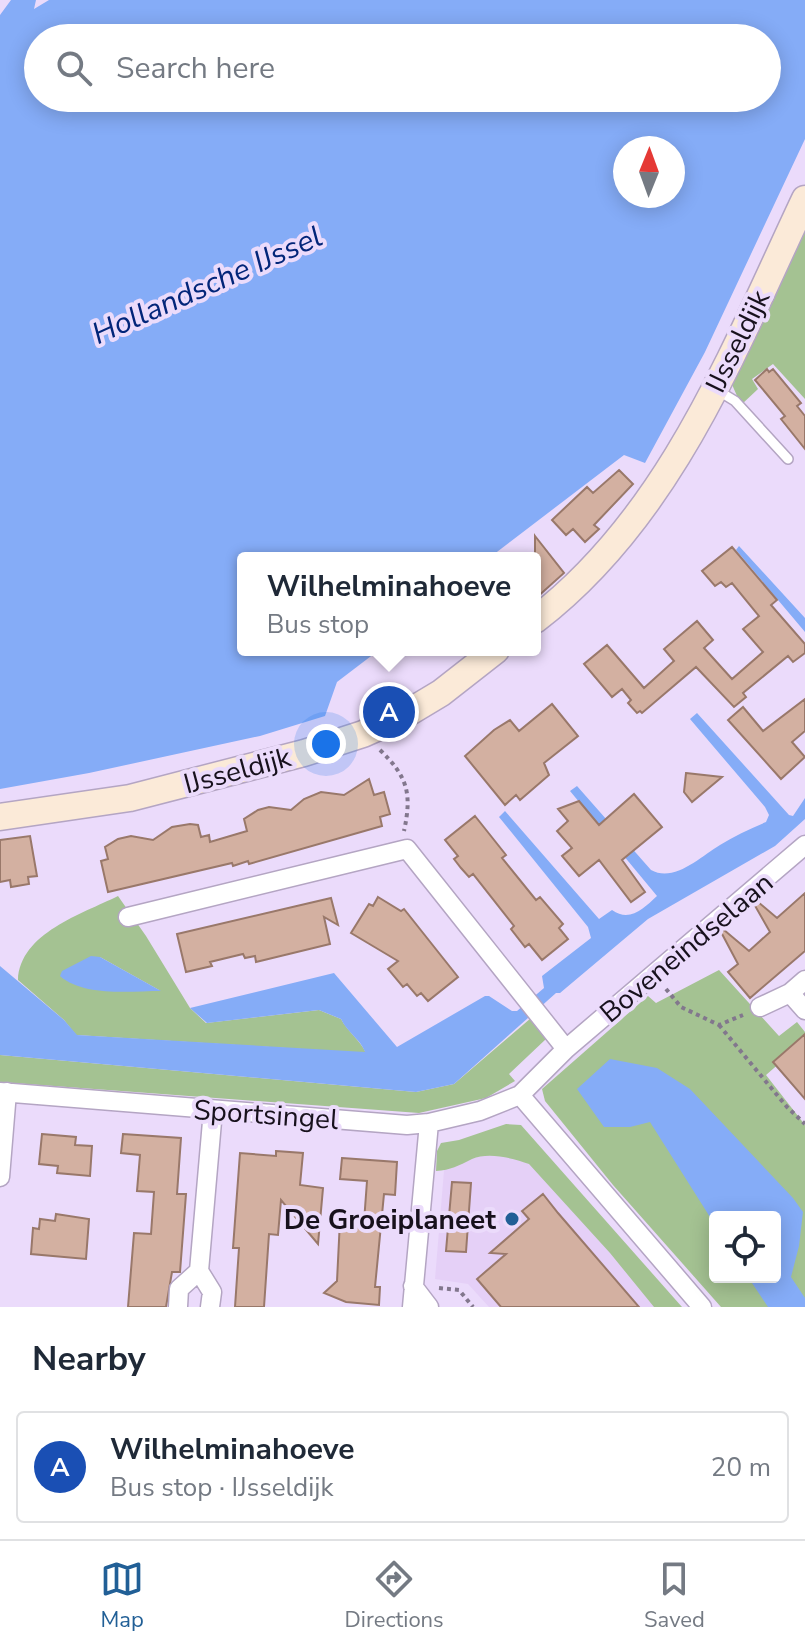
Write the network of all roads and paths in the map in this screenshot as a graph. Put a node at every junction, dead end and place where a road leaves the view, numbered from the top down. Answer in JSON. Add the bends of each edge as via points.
{"nodes":[{"id":1,"x":805,"y":199,"type":"edge"},
{"id":2,"x":715,"y":389,"type":"junction"},
{"id":3,"x":788,"y":459,"type":"dead end"},
{"id":4,"x":541,"y":616,"type":"edge"},
{"id":5,"x":488,"y":656,"type":"edge"},
{"id":6,"x":363,"y":734,"type":"junction"},
{"id":7,"x":0,"y":817,"type":"edge"},
{"id":8,"x":805,"y":845,"type":"edge"},
{"id":9,"x":407,"y":849,"type":"junction"},
{"id":10,"x":128,"y":917,"type":"dead end"},
{"id":11,"x":653,"y":973,"type":"junction"},
{"id":12,"x":805,"y":980,"type":"edge"},
{"id":13,"x":790,"y":993,"type":"junction"},
{"id":14,"x":760,"y":1007,"type":"joint"},
{"id":15,"x":805,"y":1010,"type":"edge"},
{"id":16,"x":719,"y":1025,"type":"junction"},
{"id":17,"x":566,"y":1049,"type":"junction"},
{"id":18,"x":3,"y":1092,"type":"edge"},
{"id":19,"x":520,"y":1095,"type":"junction"},
{"id":20,"x":213,"y":1110,"type":"junction"},
{"id":21,"x":429,"y":1123,"type":"junction"},
{"id":22,"x":805,"y":1124,"type":"edge"},
{"id":23,"x":0,"y":1177,"type":"edge"},
{"id":24,"x":199,"y":1271,"type":"junction"},
{"id":25,"x":413,"y":1286,"type":"junction"},
{"id":26,"x":178,"y":1307,"type":"edge"},
{"id":27,"x":210,"y":1307,"type":"edge"},
{"id":28,"x":412,"y":1307,"type":"edge"},
{"id":29,"x":429,"y":1307,"type":"edge"},
{"id":30,"x":473,"y":1307,"type":"edge"},
{"id":31,"x":702,"y":1307,"type":"edge"}],
"edges":[{"from":1,"to":2,"type":"street","name":"IJsseldijk"},
{"from":2,"to":3,"type":"lane","via":[[735,401]]},
{"from":2,"to":4,"type":"street","name":"IJsseldijk","via":[[653,496],[609,553]]},
{"from":5,"to":6,"type":"street","name":"IJsseldijk","via":[[441,693]]},
{"from":6,"to":7,"type":"street","name":"IJsseldijk","via":[[130,798]]},
{"from":6,"to":9,"type":"path","via":[[406,782],[409,802],[402,838]]},
{"from":8,"to":11,"type":"street","name":"Boveneindselaan"},
{"from":9,"to":10,"type":"street"},
{"from":9,"to":17,"type":"street"},
{"from":11,"to":16,"type":"path","via":[[681,1007]]},
{"from":11,"to":17,"type":"street","name":"Boveneindselaan"},
{"from":12,"to":13,"type":"street"},
{"from":13,"to":14,"type":"street"},
{"from":13,"to":15,"type":"street"},
{"from":14,"to":16,"type":"path"},
{"from":16,"to":22,"type":"path"},
{"from":17,"to":19,"type":"street","name":"Sportsingel"},
{"from":18,"to":20,"type":"street","name":"Sportsingel"},
{"from":18,"to":23,"type":"street"},
{"from":19,"to":21,"type":"street","name":"Sportsingel"},
{"from":19,"to":31,"type":"street"},
{"from":20,"to":21,"type":"street","name":"Sportsingel"},
{"from":20,"to":24,"type":"street"},
{"from":21,"to":25,"type":"street"},
{"from":24,"to":26,"type":"street","via":[[179,1289]]},
{"from":24,"to":27,"type":"street","via":[[212,1292]]},
{"from":25,"to":28,"type":"street"},
{"from":25,"to":29,"type":"street"},
{"from":25,"to":30,"type":"path","via":[[459,1290]]}]}
